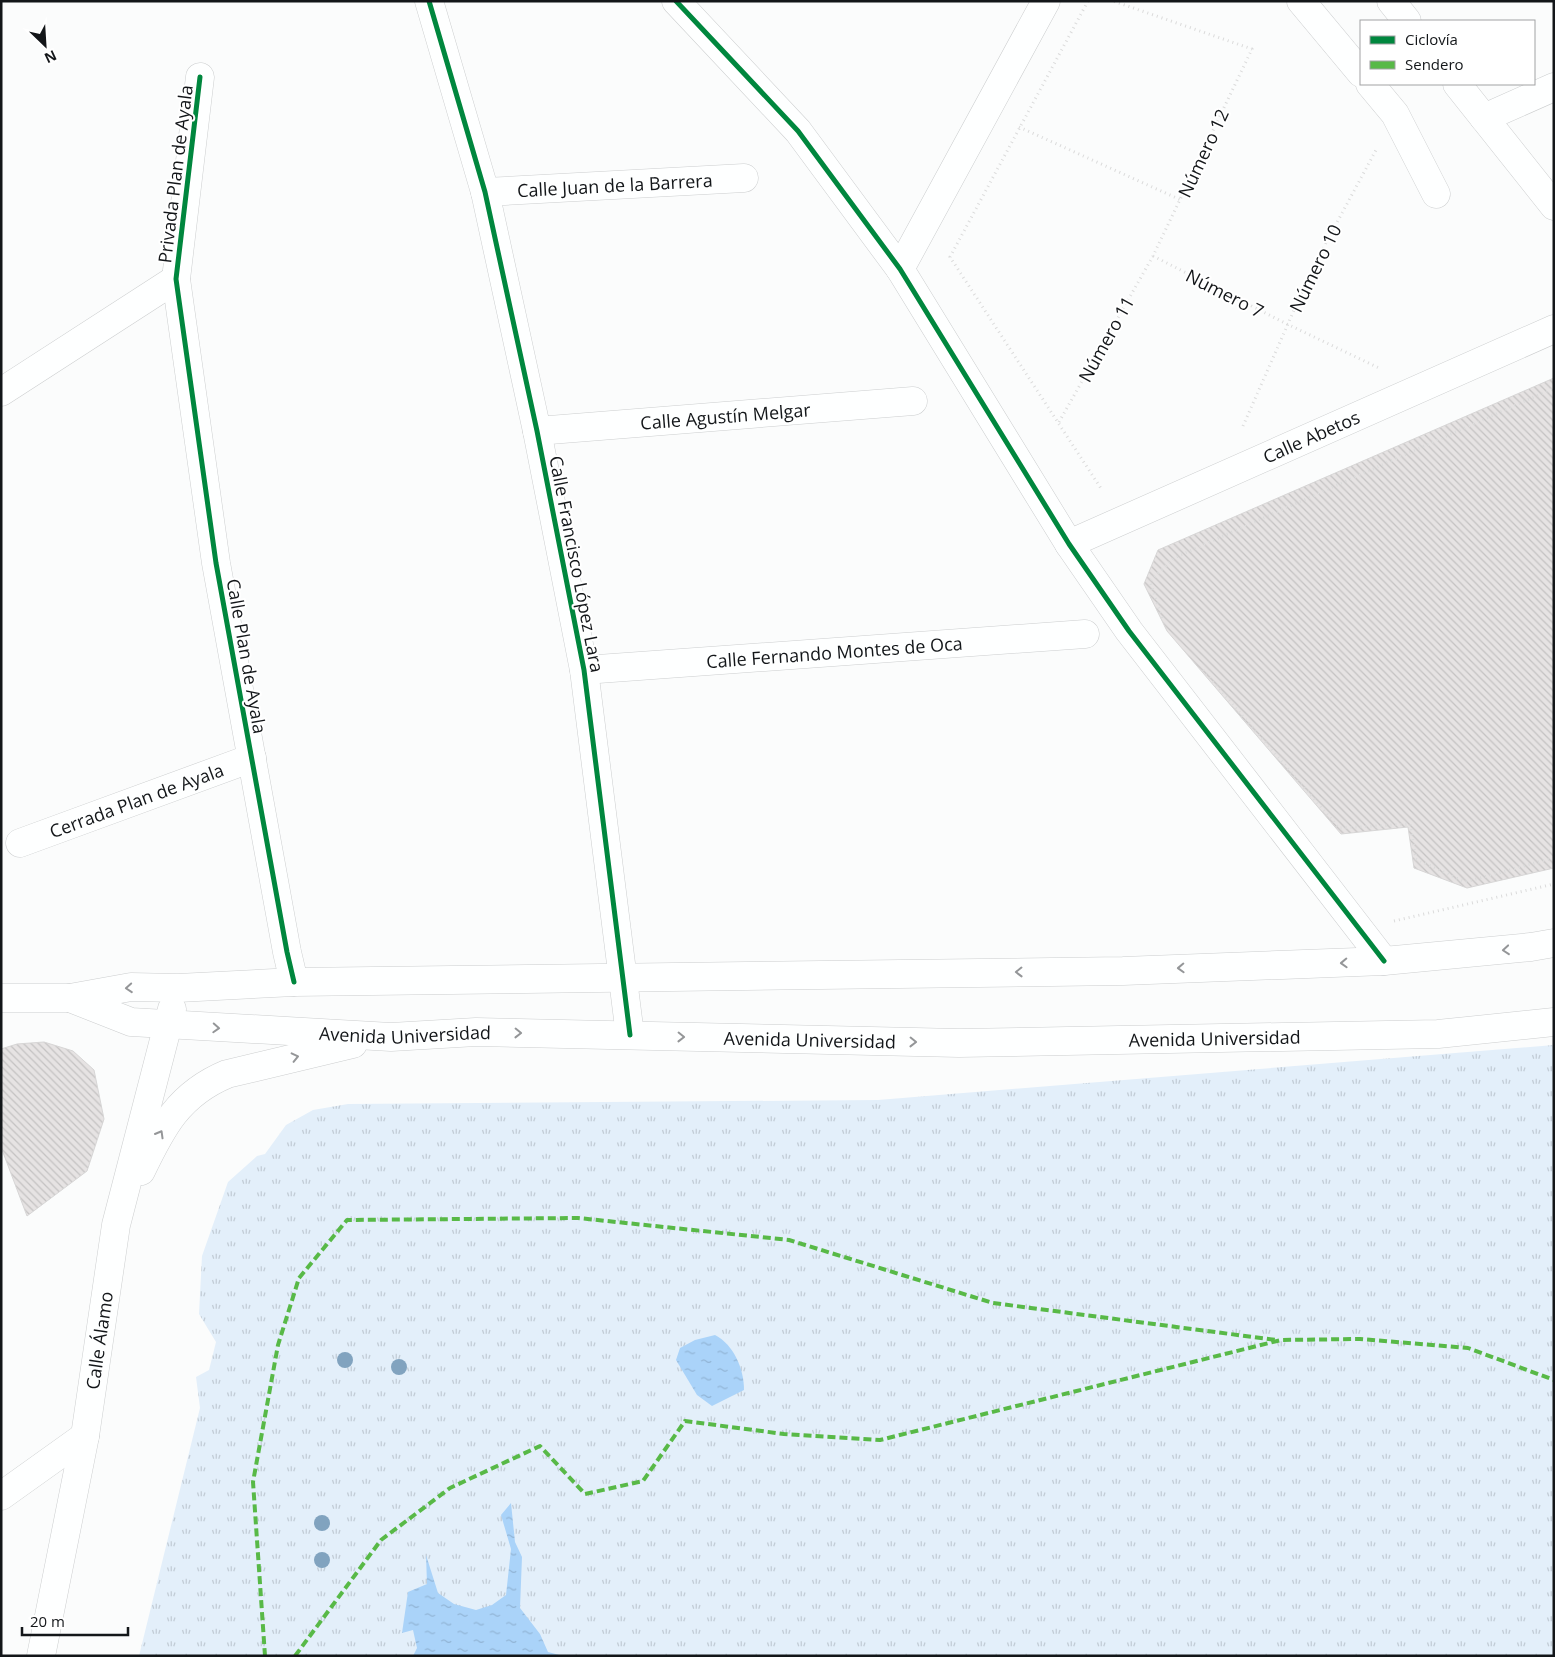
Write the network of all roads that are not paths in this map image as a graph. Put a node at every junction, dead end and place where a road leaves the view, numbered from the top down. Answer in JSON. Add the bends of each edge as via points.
{"nodes":[{"id":1,"x":429,"y":1,"type":"edge"},
{"id":2,"x":676,"y":1,"type":"edge"},
{"id":3,"x":1046,"y":1,"type":"edge"},
{"id":4,"x":1301,"y":1,"type":"edge"},
{"id":5,"x":1391,"y":1,"type":"edge"},
{"id":6,"x":1406,"y":20,"type":"edge"},
{"id":7,"x":1360,"y":72,"type":"edge"},
{"id":8,"x":200,"y":77,"type":"dead end"},
{"id":9,"x":1371,"y":85,"type":"edge"},
{"id":10,"x":1457,"y":85,"type":"edge"},
{"id":11,"x":1554,"y":87,"type":"edge"},
{"id":12,"x":1484,"y":118,"type":"junction"},
{"id":13,"x":744,"y":178,"type":"dead end"},
{"id":14,"x":485,"y":192,"type":"junction"},
{"id":15,"x":1436,"y":194,"type":"dead end"},
{"id":16,"x":1554,"y":206,"type":"edge"},
{"id":17,"x":900,"y":269,"type":"junction"},
{"id":18,"x":176,"y":279,"type":"junction"},
{"id":19,"x":1554,"y":330,"type":"edge"},
{"id":20,"x":184,"y":334,"type":"joint"},
{"id":21,"x":1,"y":392,"type":"edge"},
{"id":22,"x":913,"y":401,"type":"dead end"},
{"id":23,"x":538,"y":431,"type":"junction"},
{"id":24,"x":1069,"y":544,"type":"junction"},
{"id":25,"x":1085,"y":634,"type":"dead end"},
{"id":26,"x":584,"y":670,"type":"junction"},
{"id":27,"x":252,"y":758,"type":"junction"},
{"id":28,"x":20,"y":843,"type":"dead end"},
{"id":29,"x":1554,"y":943,"type":"edge"},
{"id":30,"x":1384,"y":961,"type":"junction"},
{"id":31,"x":623,"y":976,"type":"junction"},
{"id":32,"x":294,"y":982,"type":"junction"},
{"id":33,"x":178,"y":988,"type":"junction"},
{"id":34,"x":1,"y":998,"type":"edge"},
{"id":35,"x":70,"y":998,"type":"junction"},
{"id":36,"x":1554,"y":1022,"type":"edge"},
{"id":37,"x":168,"y":1026,"type":"junction"},
{"id":38,"x":630,"y":1036,"type":"junction"},
{"id":39,"x":392,"y":1037,"type":"junction"},
{"id":40,"x":116,"y":1225,"type":"junction"},
{"id":41,"x":85,"y":1436,"type":"junction"},
{"id":42,"x":1,"y":1496,"type":"edge"},
{"id":43,"x":40,"y":1656,"type":"edge"}],
"edges":[{"from":1,"to":14,"type":"street","name":"Calle Francisco López Lara"},
{"from":2,"to":17,"type":"street","via":[[798,131]]},
{"from":3,"to":17,"type":"street"},
{"from":4,"to":7,"type":"street"},
{"from":5,"to":6,"type":"street"},
{"from":8,"to":18,"type":"street","name":"Privada Plan de Ayala"},
{"from":9,"to":15,"type":"street","via":[[1395,114]]},
{"from":10,"to":12,"type":"street"},
{"from":11,"to":12,"type":"street"},
{"from":12,"to":16,"type":"street"},
{"from":13,"to":14,"type":"street","name":"Calle Juan de la Barrera"},
{"from":14,"to":23,"type":"street","name":"Calle Francisco López Lara"},
{"from":17,"to":24,"type":"street"},
{"from":18,"to":20,"type":"street","name":"Privada Plan de Ayala"},
{"from":18,"to":21,"type":"street"},
{"from":19,"to":24,"type":"street","name":"Calle Abetos"},
{"from":20,"to":27,"type":"street","name":"Calle Plan de Ayala","via":[[216,563]]},
{"from":22,"to":23,"type":"street","name":"Calle Agustín Melgar"},
{"from":23,"to":26,"type":"street","name":"Calle Francisco López Lara"},
{"from":24,"to":30,"type":"street","via":[[1129,631]]},
{"from":25,"to":26,"type":"street","name":"Calle Fernando Montes de Oca"},
{"from":26,"to":31,"type":"street","name":"Calle Francisco López Lara"},
{"from":27,"to":28,"type":"street","name":"Cerrada Plan de Ayala"},
{"from":27,"to":32,"type":"street","name":"Calle Plan de Ayala"},
{"from":29,"to":30,"type":"street","name":"Avenida Universidad","one_way":true},
{"from":30,"to":31,"type":"street","name":"Avenida Universidad","one_way":true,"via":[[1104,971]]},
{"from":31,"to":32,"type":"street","name":"Avenida Universidad"},
{"from":31,"to":38,"type":"street","name":"Calle Francisco López Lara"},
{"from":32,"to":33,"type":"street","name":"Avenida Universidad"},
{"from":33,"to":35,"type":"street","name":"Avenida Universidad","one_way":true,"via":[[131,987]]},
{"from":33,"to":37,"type":"street","name":"Calle Álamo"},
{"from":34,"to":35,"type":"street","name":"Avenida Universidad"},
{"from":35,"to":37,"type":"street","name":"Avenida Universidad","via":[[123,1021]]},
{"from":38,"to":36,"type":"street","name":"Avenida Universidad","one_way":true,"via":[[969,1043],[1438,1034]]},
{"from":37,"to":39,"type":"street","name":"Avenida Universidad","one_way":true},
{"from":37,"to":40,"type":"street","name":"Calle Álamo"},
{"from":39,"to":38,"type":"street","name":"Avenida Universidad","one_way":true,"via":[[476,1032]]},
{"from":40,"to":39,"type":"street","one_way":true,"via":[[173,1112],[209,1081],[244,1069]]},
{"from":40,"to":41,"type":"street","name":"Calle Álamo"},
{"from":41,"to":42,"type":"street"},
{"from":41,"to":43,"type":"street","name":"Calle Álamo"}]}
